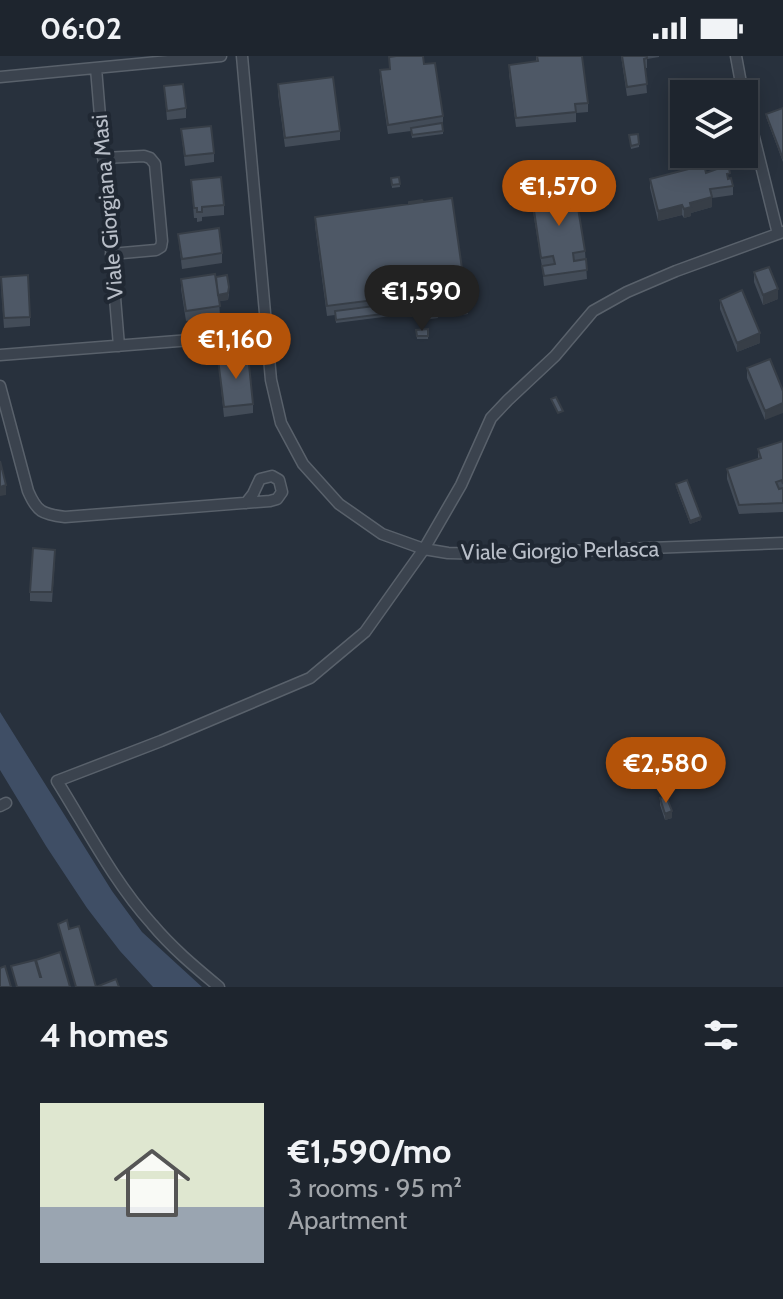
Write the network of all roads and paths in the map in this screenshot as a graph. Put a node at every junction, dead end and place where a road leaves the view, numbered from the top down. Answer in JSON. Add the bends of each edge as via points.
{"nodes":[{"id":1,"x":221,"y":56,"type":"edge"},
{"id":2,"x":242,"y":56,"type":"edge"},
{"id":3,"x":736,"y":56,"type":"edge"},
{"id":4,"x":96,"y":68,"type":"junction"},
{"id":5,"x":0,"y":77,"type":"edge"},
{"id":6,"x":741,"y":80,"type":"edge"},
{"id":7,"x":758,"y":149,"type":"edge"},
{"id":8,"x":103,"y":158,"type":"junction"},
{"id":9,"x":780,"y":233,"type":"edge"},
{"id":10,"x":111,"y":254,"type":"junction"},
{"id":11,"x":267,"y":334,"type":"junction"},
{"id":12,"x":119,"y":346,"type":"junction"},
{"id":13,"x":0,"y":355,"type":"edge"},
{"id":14,"x":0,"y":386,"type":"edge"},
{"id":15,"x":246,"y":503,"type":"dead end"},
{"id":16,"x":783,"y":543,"type":"edge"},
{"id":17,"x":424,"y":549,"type":"junction"},
{"id":18,"x":219,"y":987,"type":"edge"}],
"edges":[{"from":1,"to":4,"type":"street"},
{"from":2,"to":11,"type":"street","name":"Viale Giorgio Perlasca"},
{"from":3,"to":6,"type":"street"},
{"from":4,"to":5,"type":"street"},
{"from":4,"to":8,"type":"street","name":"Viale Giorgiana Masi"},
{"from":7,"to":9,"type":"street"},
{"from":8,"to":10,"type":"street","name":"Viale Giorgiana Masi"},
{"from":8,"to":10,"type":"street","via":[[144,156],[155,164],[162,241],[156,250]]},
{"from":9,"to":17,"type":"street","via":[[676,271],[593,311],[491,418]]},
{"from":10,"to":12,"type":"street","name":"Viale Giorgiana Masi"},
{"from":11,"to":12,"type":"street"},
{"from":11,"to":17,"type":"street","name":"Viale Giorgio Perlasca","via":[[281,423],[303,464],[339,504],[382,534]]},
{"from":12,"to":13,"type":"street"},
{"from":14,"to":15,"type":"street","via":[[28,491],[34,506],[46,515]]},
{"from":16,"to":17,"type":"street","name":"Viale Giorgio Perlasca","via":[[491,554]]},
{"from":17,"to":18,"type":"street","via":[[365,632],[310,678],[57,781],[150,923]]}]}
